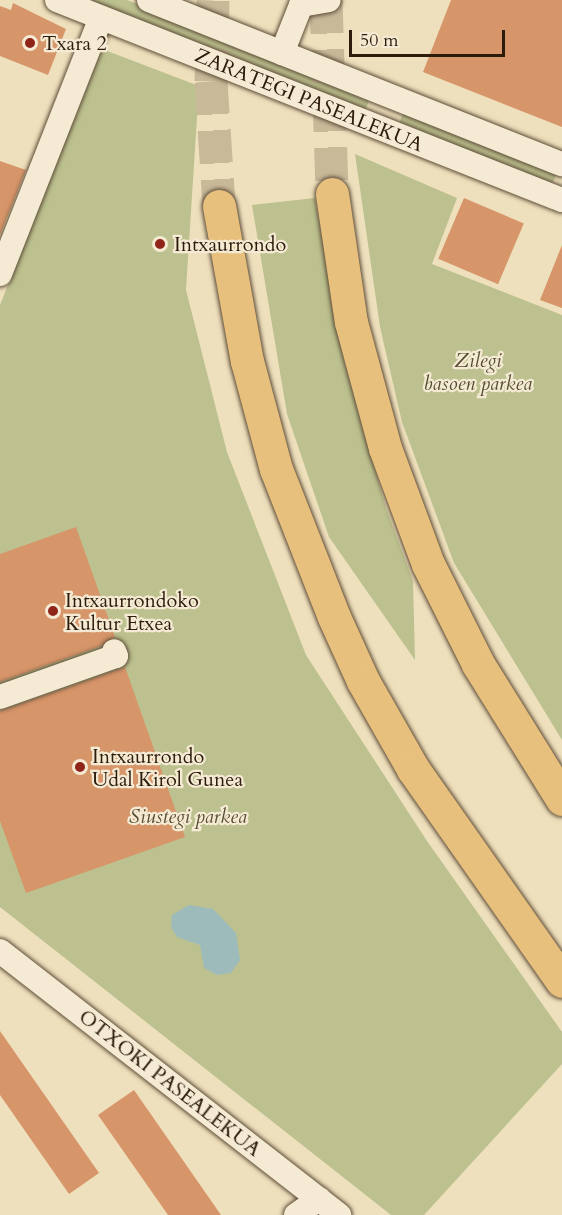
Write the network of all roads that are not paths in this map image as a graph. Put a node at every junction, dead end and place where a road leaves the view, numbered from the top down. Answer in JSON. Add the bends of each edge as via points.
{"nodes":[{"id":1,"x":57,"y":0,"type":"edge"},
{"id":2,"x":149,"y":0,"type":"edge"},
{"id":3,"x":329,"y":0,"type":"edge"},
{"id":4,"x":101,"y":18,"type":"junction"},
{"id":5,"x":282,"y":53,"type":"junction"},
{"id":6,"x":562,"y":164,"type":"edge"},
{"id":7,"x":332,"y":194,"type":"tunnel mouth"},
{"id":8,"x":562,"y":200,"type":"edge"},
{"id":9,"x":219,"y":206,"type":"tunnel mouth"},
{"id":10,"x":0,"y":274,"type":"edge"},
{"id":11,"x":114,"y":651,"type":"dead end"},
{"id":12,"x":0,"y":696,"type":"edge"},
{"id":13,"x":562,"y":799,"type":"edge"},
{"id":14,"x":0,"y":951,"type":"edge"},
{"id":15,"x":562,"y":981,"type":"edge"},
{"id":16,"x":319,"y":1199,"type":"junction"},
{"id":17,"x":296,"y":1215,"type":"edge"},
{"id":18,"x":339,"y":1215,"type":"edge"}],
"edges":[{"from":1,"to":4,"type":"street","name":"ZARATEGI PASEALEKUA"},
{"from":2,"to":5,"type":"street","name":"ZARATEGI PASEALEKUA"},
{"from":3,"to":5,"type":"street","via":[[301,5]]},
{"from":4,"to":8,"type":"street","name":"ZARATEGI PASEALEKUA"},
{"from":4,"to":10,"type":"street"},
{"from":5,"to":6,"type":"street","name":"ZARATEGI PASEALEKUA"},
{"from":7,"to":13,"type":"highway","via":[[351,322],[385,447],[428,564],[478,664]]},
{"from":9,"to":15,"type":"highway","via":[[247,361],[276,469],[334,617],[363,681],[413,769]]},
{"from":11,"to":12,"type":"street","via":[[116,656]]},
{"from":14,"to":16,"type":"street","name":"OTXOKI PASEALEKUA"},
{"from":16,"to":17,"type":"street"},
{"from":16,"to":18,"type":"street","name":"OTXOKI PASEALEKUA"}]}
